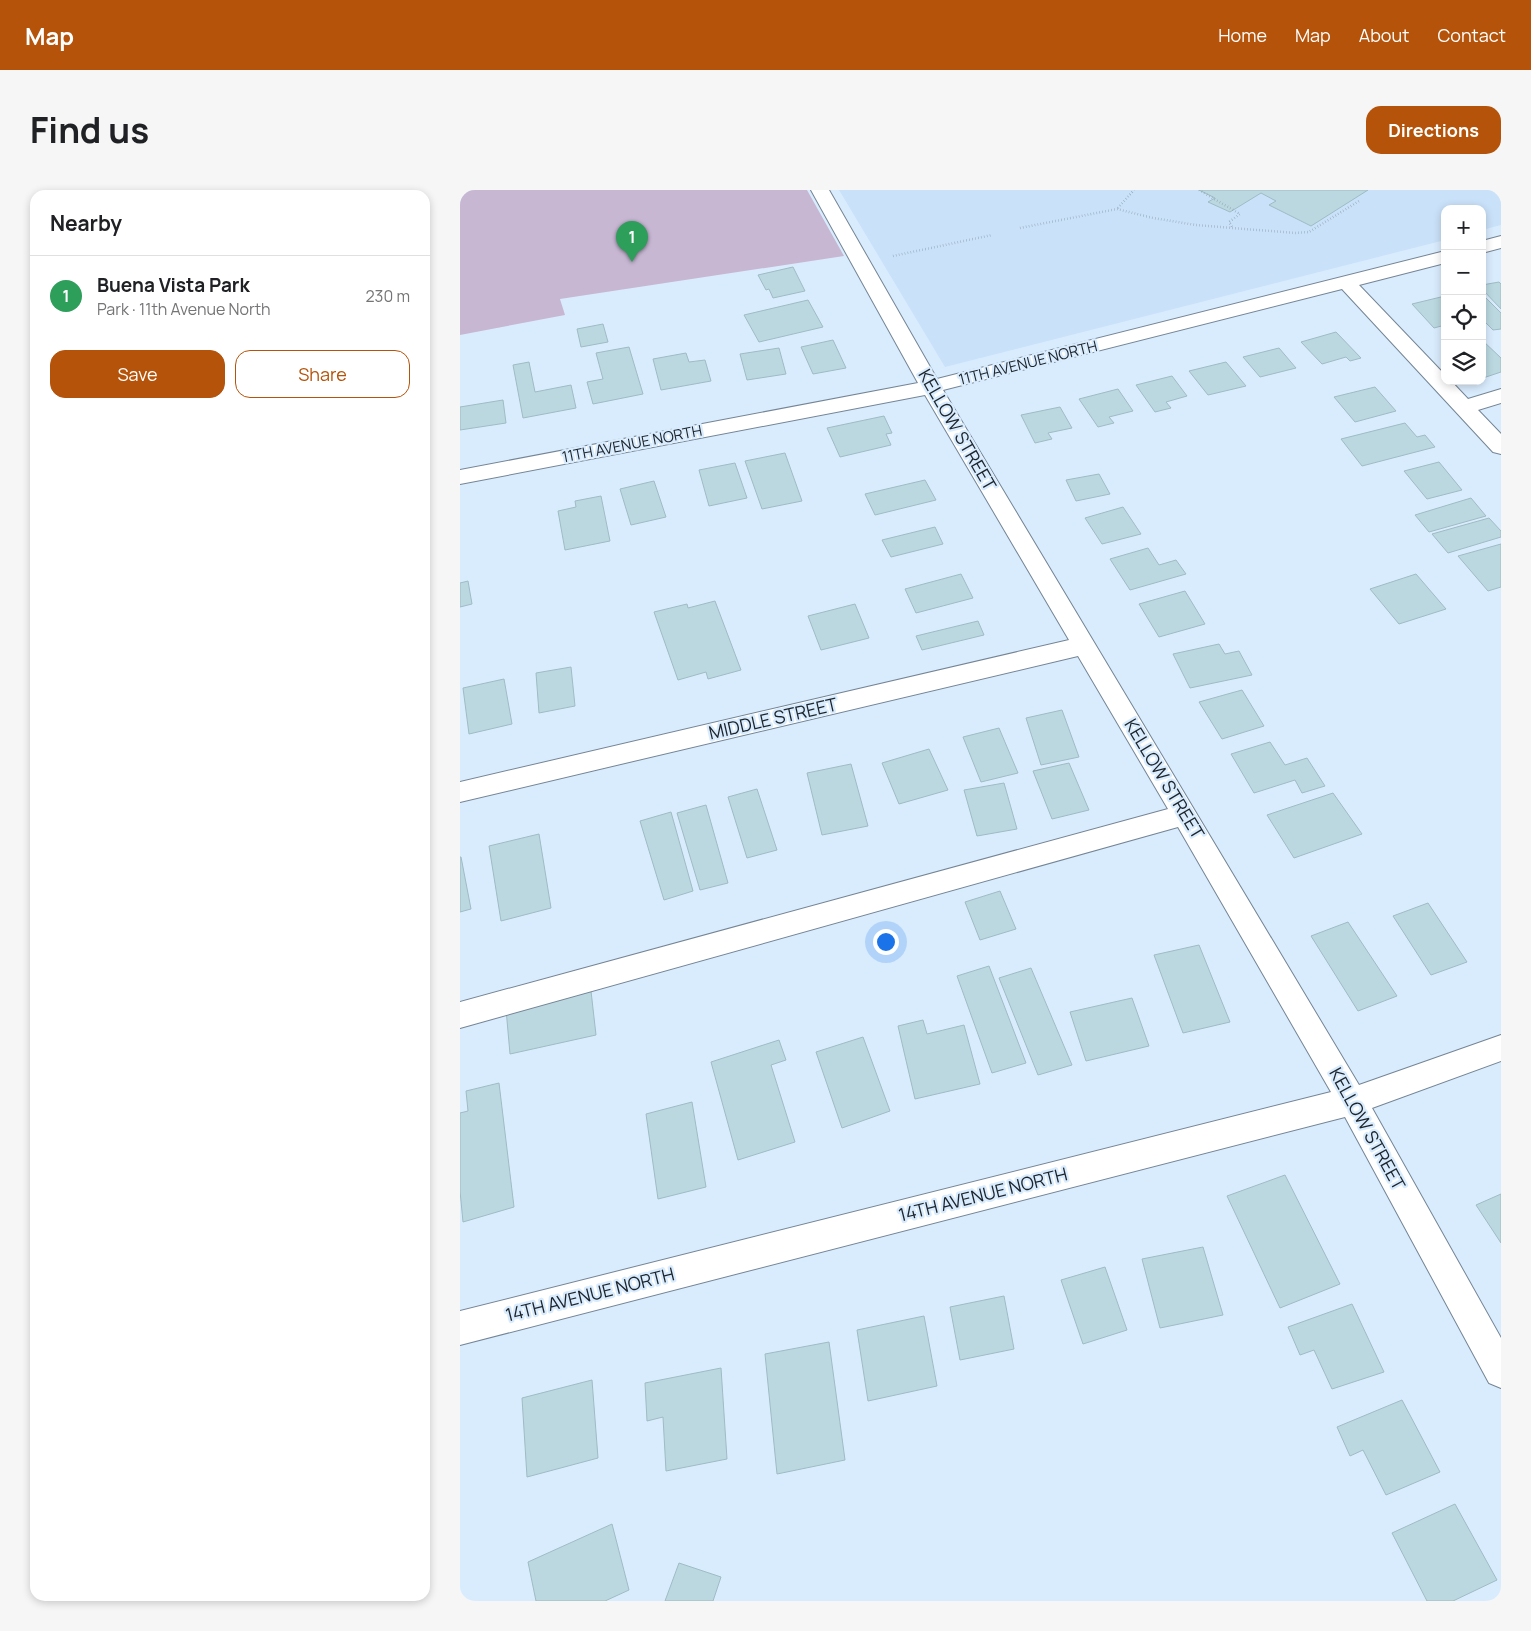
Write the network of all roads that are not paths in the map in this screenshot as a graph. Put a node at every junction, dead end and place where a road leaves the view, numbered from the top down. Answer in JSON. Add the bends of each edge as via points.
{"nodes":[{"id":1,"x":820,"y":190,"type":"edge"},
{"id":2,"x":1501,"y":242,"type":"edge"},
{"id":3,"x":1486,"y":246,"type":"edge"},
{"id":4,"x":1441,"y":258,"type":"edge"},
{"id":5,"x":1346,"y":282,"type":"junction"},
{"id":6,"x":932,"y":387,"type":"junction"},
{"id":7,"x":1501,"y":396,"type":"edge"},
{"id":8,"x":1463,"y":407,"type":"junction"},
{"id":9,"x":1501,"y":447,"type":"edge"},
{"id":10,"x":460,"y":477,"type":"edge"},
{"id":11,"x":1085,"y":645,"type":"junction"},
{"id":12,"x":460,"y":792,"type":"edge"},
{"id":13,"x":1185,"y":815,"type":"junction"},
{"id":14,"x":460,"y":1016,"type":"edge"},
{"id":15,"x":1501,"y":1048,"type":"edge"},
{"id":16,"x":1352,"y":1101,"type":"junction"},
{"id":17,"x":460,"y":1328,"type":"edge"},
{"id":18,"x":1501,"y":1371,"type":"edge"}],
"edges":[{"from":1,"to":6,"type":"street","name":"KELLOW STREET"},
{"from":2,"to":3,"type":"street"},
{"from":4,"to":5,"type":"street","name":"11TH AVENUE NORTH"},
{"from":5,"to":6,"type":"street","name":"11TH AVENUE NORTH"},
{"from":5,"to":8,"type":"street"},
{"from":6,"to":10,"type":"street","name":"11TH AVENUE NORTH"},
{"from":6,"to":11,"type":"street","name":"KELLOW STREET"},
{"from":7,"to":8,"type":"street"},
{"from":8,"to":9,"type":"street"},
{"from":11,"to":12,"type":"street","name":"MIDDLE STREET"},
{"from":11,"to":13,"type":"street","name":"KELLOW STREET"},
{"from":13,"to":14,"type":"street"},
{"from":13,"to":16,"type":"street","name":"KELLOW STREET"},
{"from":15,"to":16,"type":"street","name":"14TH AVENUE NORTH"},
{"from":16,"to":17,"type":"street","name":"14TH AVENUE NORTH"},
{"from":16,"to":18,"type":"street","name":"KELLOW STREET"}]}
